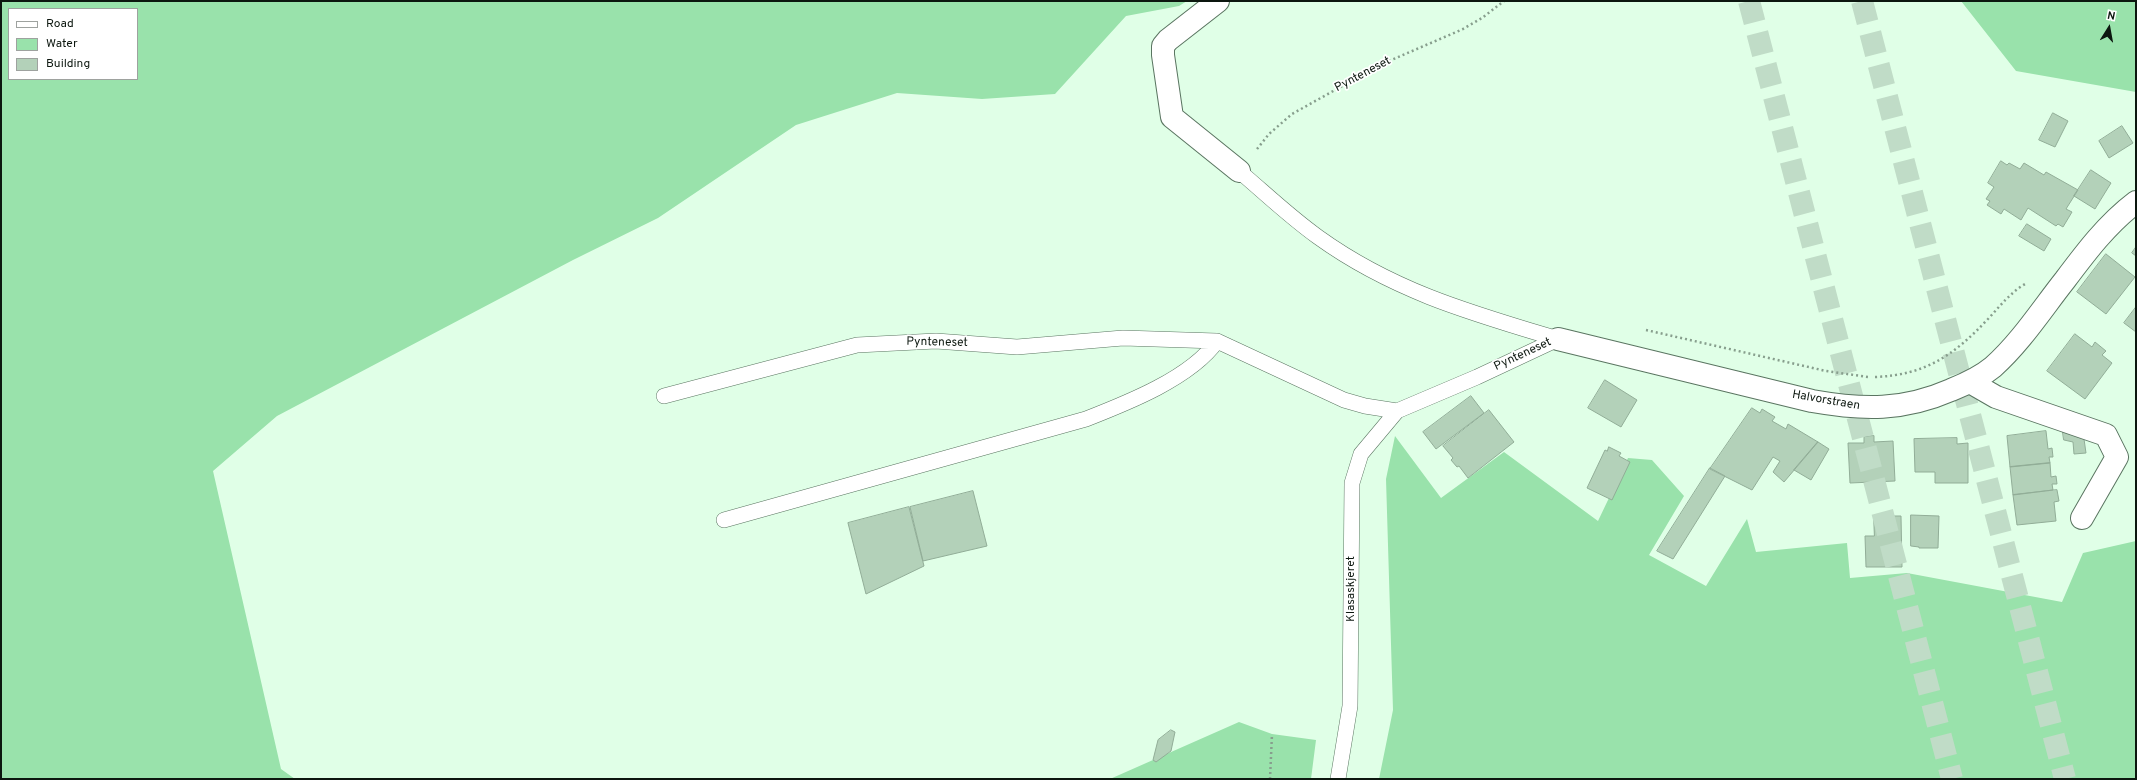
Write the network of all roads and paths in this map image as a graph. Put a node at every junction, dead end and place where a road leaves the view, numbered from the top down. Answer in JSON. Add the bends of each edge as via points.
{"nodes":[{"id":1,"x":1218,"y":1,"type":"edge"},
{"id":2,"x":1504,"y":1,"type":"edge"},
{"id":3,"x":1239,"y":171,"type":"junction"},
{"id":4,"x":2136,"y":202,"type":"edge"},
{"id":5,"x":2027,"y":283,"type":"dead end"},
{"id":6,"x":1644,"y":330,"type":"dead end"},
{"id":7,"x":1558,"y":339,"type":"junction"},
{"id":8,"x":1217,"y":341,"type":"junction"},
{"id":9,"x":1970,"y":382,"type":"junction"},
{"id":10,"x":664,"y":396,"type":"dead end"},
{"id":11,"x":1397,"y":411,"type":"junction"},
{"id":12,"x":2082,"y":518,"type":"dead end"},
{"id":13,"x":724,"y":520,"type":"dead end"},
{"id":14,"x":1272,"y":734,"type":"dead end"},
{"id":15,"x":1270,"y":779,"type":"edge"},
{"id":16,"x":1338,"y":779,"type":"edge"}],
"edges":[{"from":1,"to":3,"type":"street","name":"Pynteneset","via":[[1168,40],[1163,46],[1162,55],[1172,116]]},
{"from":2,"to":3,"type":"path","name":"Pynteneset","via":[[1463,29],[1380,65],[1292,114],[1269,134]]},
{"from":3,"to":7,"type":"lane","name":"Pynteneset","via":[[1318,237],[1398,284],[1448,305]]},
{"from":4,"to":9,"type":"street","name":"Halvorstraen","via":[[2102,232],[2012,347],[1993,367]]},
{"from":5,"to":6,"type":"path","via":[[2014,291],[1972,337],[1952,354],[1927,366],[1886,376],[1867,377],[1826,371]]},
{"from":7,"to":9,"type":"street","name":"Halvorstraen","via":[[1845,407],[1879,409],[1908,405],[1939,396]]},
{"from":7,"to":11,"type":"lane","name":"Pynteneset"},
{"from":8,"to":10,"type":"lane","name":"Pynteneset","via":[[1123,338],[1017,347],[936,341],[857,345]]},
{"from":8,"to":11,"type":"lane","name":"Pynteneset","via":[[1344,400]]},
{"from":8,"to":13,"type":"lane","via":[[1207,355],[1188,370],[1116,407],[1086,419]]},
{"from":9,"to":12,"type":"street","via":[[1996,397],[2106,435],[2117,457]]},
{"from":11,"to":16,"type":"lane","name":"Klasaskjeret","via":[[1361,454],[1352,483],[1350,706]]},
{"from":14,"to":15,"type":"path"}]}
